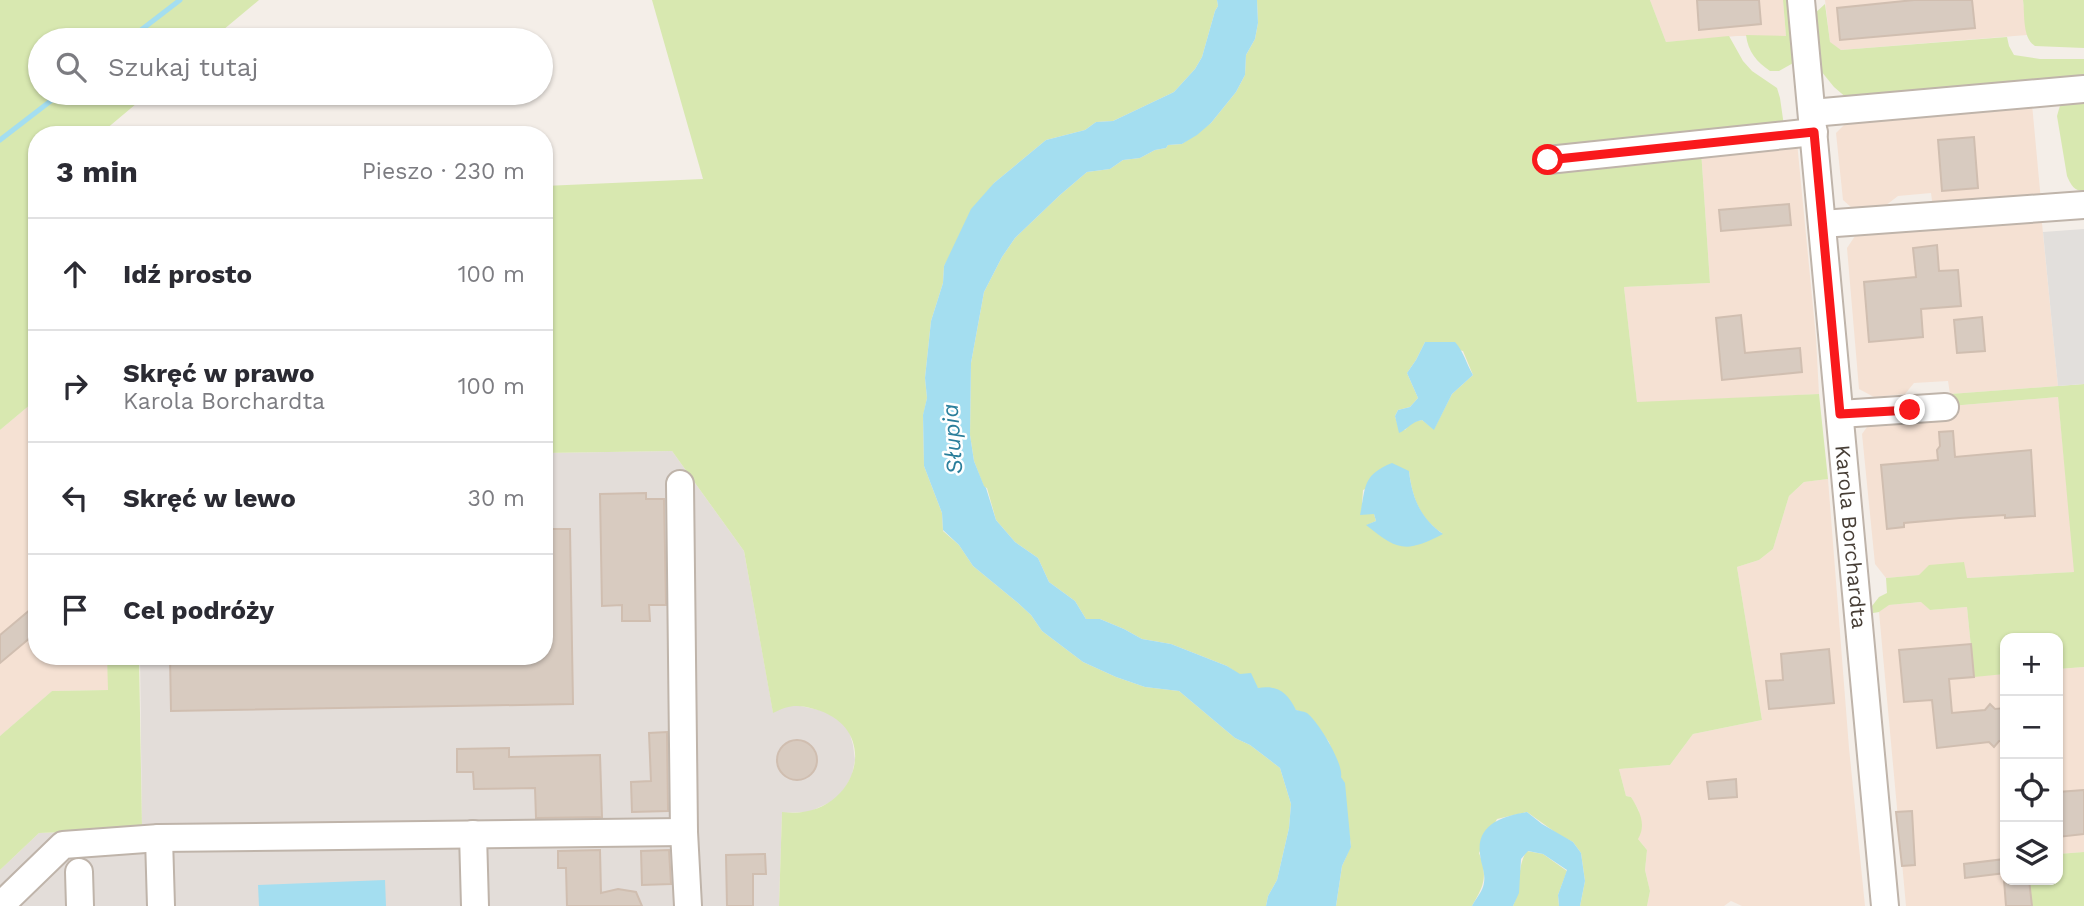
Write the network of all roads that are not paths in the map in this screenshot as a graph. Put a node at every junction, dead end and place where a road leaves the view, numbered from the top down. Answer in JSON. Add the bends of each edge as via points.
{"nodes":[{"id":1,"x":1801,"y":0,"type":"edge"},
{"id":2,"x":2084,"y":89,"type":"edge"},
{"id":3,"x":1813,"y":123,"type":"junction"},
{"id":4,"x":1548,"y":160,"type":"dead end"},
{"id":5,"x":2084,"y":205,"type":"edge"},
{"id":6,"x":1822,"y":224,"type":"junction"},
{"id":7,"x":1945,"y":407,"type":"dead end"},
{"id":8,"x":1840,"y":414,"type":"junction"},
{"id":9,"x":681,"y":484,"type":"dead end"},
{"id":10,"x":684,"y":832,"type":"junction"},
{"id":11,"x":473,"y":834,"type":"junction"},
{"id":12,"x":159,"y":838,"type":"junction"},
{"id":13,"x":63,"y":845,"type":"junction"},
{"id":14,"x":79,"y":872,"type":"dead end"},
{"id":15,"x":0,"y":883,"type":"edge"},
{"id":16,"x":0,"y":906,"type":"edge"},
{"id":17,"x":80,"y":906,"type":"edge"},
{"id":18,"x":161,"y":906,"type":"edge"},
{"id":19,"x":475,"y":906,"type":"edge"},
{"id":20,"x":688,"y":906,"type":"edge"},
{"id":21,"x":1885,"y":906,"type":"edge"}],
"edges":[{"from":1,"to":3,"type":"street","name":"Karola Borchardta"},
{"from":2,"to":3,"type":"street"},
{"from":3,"to":4,"type":"street"},
{"from":3,"to":6,"type":"street","name":"Karola Borchardta"},
{"from":5,"to":6,"type":"street"},
{"from":6,"to":8,"type":"street","name":"Karola Borchardta"},
{"from":7,"to":8,"type":"street"},
{"from":8,"to":21,"type":"street","name":"Karola Borchardta"},
{"from":9,"to":10,"type":"street"},
{"from":10,"to":11,"type":"street"},
{"from":10,"to":20,"type":"street"},
{"from":11,"to":12,"type":"street"},
{"from":11,"to":19,"type":"street"},
{"from":12,"to":13,"type":"street"},
{"from":12,"to":18,"type":"street"},
{"from":13,"to":15,"type":"street","via":[[37,847]]},
{"from":13,"to":16,"type":"street"},
{"from":14,"to":17,"type":"street"}]}
